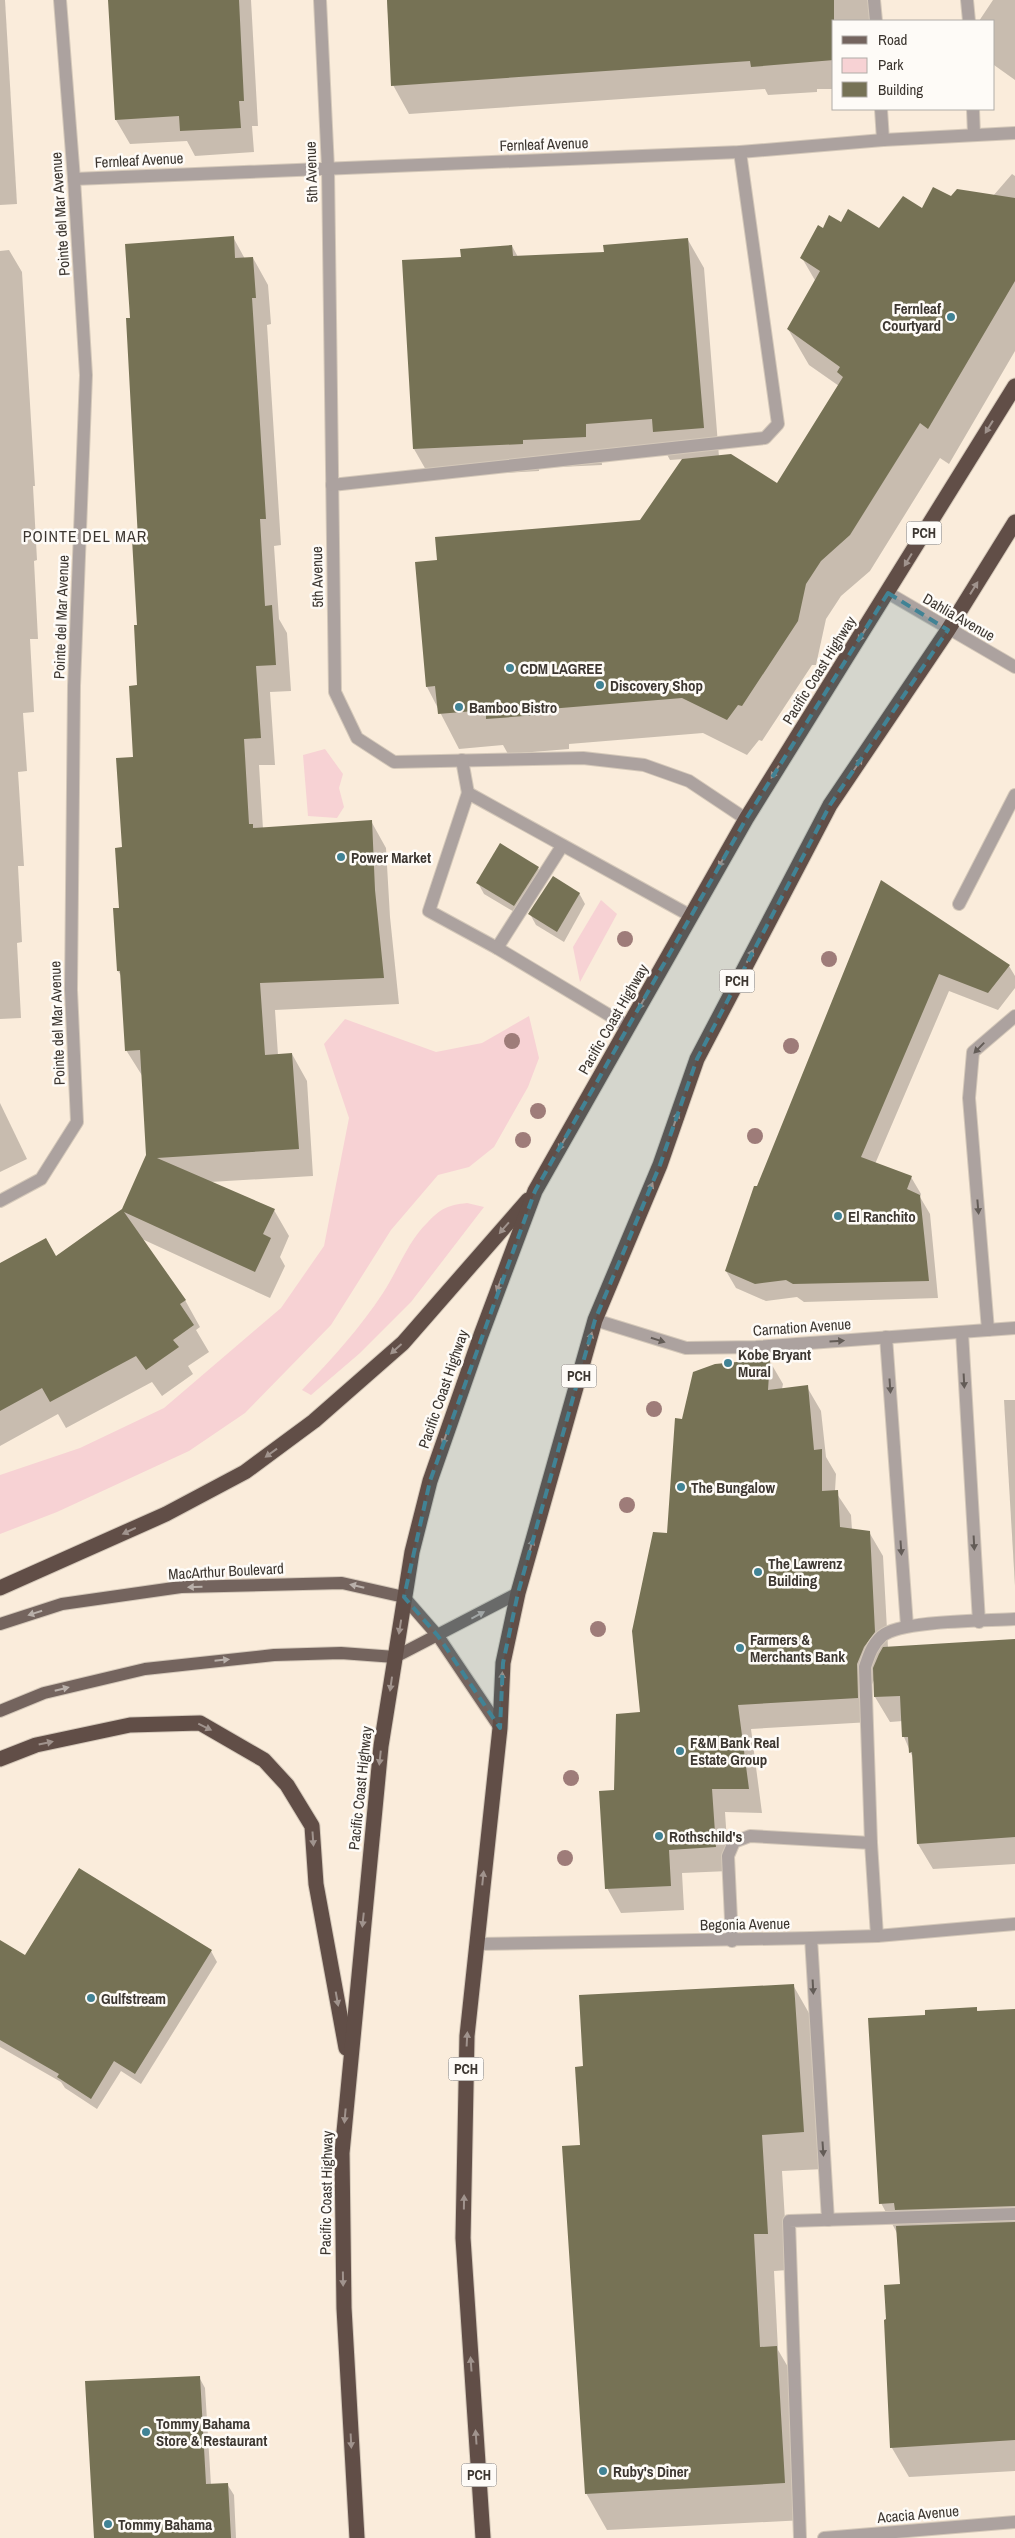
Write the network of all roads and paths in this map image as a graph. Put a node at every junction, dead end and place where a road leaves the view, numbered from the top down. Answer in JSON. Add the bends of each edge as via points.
{"nodes":[{"id":1,"x":60,"y":0,"type":"edge"},
{"id":2,"x":320,"y":0,"type":"edge"},
{"id":3,"x":874,"y":0,"type":"edge"},
{"id":4,"x":967,"y":0,"type":"edge"},
{"id":5,"x":876,"y":20,"type":"edge"},
{"id":6,"x":968,"y":20,"type":"edge"},
{"id":7,"x":882,"y":110,"type":"edge"},
{"id":8,"x":973,"y":110,"type":"edge"},
{"id":9,"x":1015,"y":132,"type":"edge"},
{"id":10,"x":974,"y":135,"type":"junction"},
{"id":11,"x":884,"y":140,"type":"junction"},
{"id":12,"x":740,"y":152,"type":"junction"},
{"id":13,"x":328,"y":168,"type":"junction"},
{"id":14,"x":74,"y":179,"type":"junction"},
{"id":15,"x":1015,"y":386,"type":"edge"},
{"id":16,"x":332,"y":486,"type":"junction"},
{"id":17,"x":1015,"y":522,"type":"edge"},
{"id":18,"x":888,"y":593,"type":"junction"},
{"id":19,"x":948,"y":630,"type":"junction"},
{"id":20,"x":1015,"y":667,"type":"edge"},
{"id":21,"x":462,"y":760,"type":"junction"},
{"id":22,"x":468,"y":794,"type":"junction"},
{"id":23,"x":1015,"y":795,"type":"edge"},
{"id":24,"x":746,"y":819,"type":"junction"},
{"id":25,"x":562,"y":846,"type":"junction"},
{"id":26,"x":959,"y":904,"type":"dead end"},
{"id":27,"x":691,"y":916,"type":"junction"},
{"id":28,"x":497,"y":948,"type":"junction"},
{"id":29,"x":1015,"y":1016,"type":"edge"},
{"id":30,"x":629,"y":1027,"type":"junction"},
{"id":31,"x":535,"y":1191,"type":"junction"},
{"id":32,"x":0,"y":1201,"type":"edge"},
{"id":33,"x":595,"y":1320,"type":"junction"},
{"id":34,"x":1015,"y":1328,"type":"edge"},
{"id":35,"x":988,"y":1330,"type":"junction"},
{"id":36,"x":962,"y":1332,"type":"junction"},
{"id":37,"x":886,"y":1338,"type":"junction"},
{"id":38,"x":0,"y":1588,"type":"edge"},
{"id":39,"x":518,"y":1593,"type":"junction"},
{"id":40,"x":404,"y":1597,"type":"junction"},
{"id":41,"x":1015,"y":1620,"type":"edge"},
{"id":42,"x":979,"y":1622,"type":"junction"},
{"id":43,"x":0,"y":1624,"type":"edge"},
{"id":44,"x":907,"y":1626,"type":"junction"},
{"id":45,"x":438,"y":1636,"type":"junction"},
{"id":46,"x":395,"y":1657,"type":"junction"},
{"id":47,"x":0,"y":1711,"type":"edge"},
{"id":48,"x":500,"y":1728,"type":"junction"},
{"id":49,"x":0,"y":1759,"type":"edge"},
{"id":50,"x":871,"y":1843,"type":"junction"},
{"id":51,"x":1015,"y":1924,"type":"edge"},
{"id":52,"x":877,"y":1936,"type":"junction"},
{"id":53,"x":811,"y":1938,"type":"junction"},
{"id":54,"x":732,"y":1941,"type":"junction"},
{"id":55,"x":476,"y":1944,"type":"junction"},
{"id":56,"x":350,"y":2068,"type":"junction"},
{"id":57,"x":1015,"y":2214,"type":"edge"},
{"id":58,"x":828,"y":2220,"type":"junction"},
{"id":59,"x":1015,"y":2522,"type":"edge"},
{"id":60,"x":357,"y":2538,"type":"edge"},
{"id":61,"x":483,"y":2538,"type":"edge"},
{"id":62,"x":800,"y":2538,"type":"edge"},
{"id":63,"x":824,"y":2538,"type":"edge"}],
"edges":[{"from":1,"to":14,"type":"street","name":"Pointe del Mar Avenue"},
{"from":2,"to":13,"type":"street","name":"5th Avenue"},
{"from":3,"to":5,"type":"street"},
{"from":4,"to":6,"type":"street"},
{"from":7,"to":11,"type":"street"},
{"from":8,"to":10,"type":"street"},
{"from":9,"to":10,"type":"street","name":"Fernleaf Avenue"},
{"from":10,"to":11,"type":"street","name":"Fernleaf Avenue"},
{"from":11,"to":12,"type":"street","name":"Fernleaf Avenue"},
{"from":12,"to":13,"type":"street","name":"Fernleaf Avenue"},
{"from":12,"to":16,"type":"street","via":[[778,424],[765,438]]},
{"from":13,"to":14,"type":"street","name":"Fernleaf Avenue"},
{"from":13,"to":16,"type":"street","name":"5th Avenue"},
{"from":14,"to":32,"type":"street","name":"Pointe del Mar Avenue","via":[[86,374],[74,706],[71,990],[77,1122],[41,1179]]},
{"from":15,"to":18,"type":"highway","name":"Pacific Coast Highway","number":"PCH","one_way":true},
{"from":16,"to":21,"type":"street","name":"5th Avenue","via":[[335,692],[357,738],[394,762]]},
{"from":19,"to":17,"type":"highway","number":"PCH","one_way":true},
{"from":18,"to":19,"type":"street","name":"Dahlia Avenue"},
{"from":18,"to":24,"type":"highway","name":"Pacific Coast Highway","number":"PCH","one_way":true},
{"from":19,"to":20,"type":"street","name":"Dahlia Avenue"},
{"from":33,"to":19,"type":"highway","number":"PCH","one_way":true,"via":[[660,1166],[697,1059],[830,805]]},
{"from":21,"to":22,"type":"street"},
{"from":21,"to":24,"type":"street","name":"5th Avenue","via":[[583,758],[644,764],[689,781]]},
{"from":22,"to":25,"type":"street"},
{"from":22,"to":28,"type":"street","via":[[429,911]]},
{"from":23,"to":26,"type":"street"},
{"from":24,"to":27,"type":"highway","name":"Pacific Coast Highway","number":"PCH","one_way":true},
{"from":25,"to":27,"type":"street"},
{"from":25,"to":28,"type":"street"},
{"from":27,"to":30,"type":"highway","name":"Pacific Coast Highway","number":"PCH","one_way":true},
{"from":28,"to":30,"type":"street"},
{"from":29,"to":35,"type":"street","one_way":true,"via":[[973,1052],[968,1098]]},
{"from":30,"to":31,"type":"highway","name":"Pacific Coast Highway","number":"PCH","one_way":true},
{"from":31,"to":38,"type":"highway","one_way":true,"via":[[403,1344],[299,1432],[245,1472],[166,1514]]},
{"from":31,"to":40,"type":"highway","name":"Pacific Coast Highway","number":"PCH","one_way":true,"via":[[480,1335],[430,1481]]},
{"from":33,"to":37,"type":"street","name":"Carnation Avenue","one_way":true,"via":[[686,1348]]},
{"from":39,"to":33,"type":"highway","number":"PCH","one_way":true},
{"from":34,"to":35,"type":"street","name":"Carnation Avenue"},
{"from":35,"to":36,"type":"street","name":"Carnation Avenue"},
{"from":36,"to":37,"type":"street","name":"Carnation Avenue"},
{"from":36,"to":42,"type":"street","one_way":true},
{"from":37,"to":44,"type":"street","one_way":true},
{"from":45,"to":39,"type":"main road","one_way":true},
{"from":48,"to":39,"type":"highway","number":"PCH","one_way":true,"via":[[503,1663]]},
{"from":40,"to":43,"type":"main road","name":"MacArthur Boulevard","one_way":true,"via":[[342,1583],[180,1587],[62,1604]]},
{"from":40,"to":45,"type":"main road"},
{"from":40,"to":46,"type":"highway","name":"Pacific Coast Highway","number":"PCH","one_way":true},
{"from":41,"to":42,"type":"street"},
{"from":42,"to":44,"type":"street"},
{"from":44,"to":50,"type":"street","via":[[883,1635],[871,1648],[865,1666]]},
{"from":45,"to":46,"type":"main road"},
{"from":45,"to":48,"type":"main road"},
{"from":47,"to":46,"type":"main road","one_way":true,"via":[[44,1694],[145,1668],[274,1655],[341,1653]]},
{"from":46,"to":56,"type":"highway","name":"Pacific Coast Highway","number":"PCH","one_way":true,"via":[[381,1746]]},
{"from":55,"to":48,"type":"highway","number":"PCH","one_way":true},
{"from":49,"to":56,"type":"highway","one_way":true,"via":[[36,1745],[130,1725],[200,1723],[264,1760],[287,1785],[312,1826],[316,1884]]},
{"from":50,"to":52,"type":"street"},
{"from":50,"to":54,"type":"street","via":[[750,1836],[734,1842],[728,1856]]},
{"from":51,"to":52,"type":"street","name":"Begonia Avenue"},
{"from":52,"to":53,"type":"street","name":"Begonia Avenue"},
{"from":53,"to":54,"type":"street","name":"Begonia Avenue"},
{"from":53,"to":58,"type":"street","one_way":true},
{"from":54,"to":55,"type":"street","name":"Begonia Avenue"},
{"from":61,"to":55,"type":"highway","number":"PCH","one_way":true,"via":[[463,2238],[467,2036]]},
{"from":56,"to":60,"type":"highway","name":"Pacific Coast Highway","number":"PCH","one_way":true,"via":[[342,2153],[344,2308]]},
{"from":57,"to":58,"type":"street"},
{"from":58,"to":62,"type":"street","via":[[789,2221]]},
{"from":59,"to":63,"type":"street","name":"Acacia Avenue"}]}
